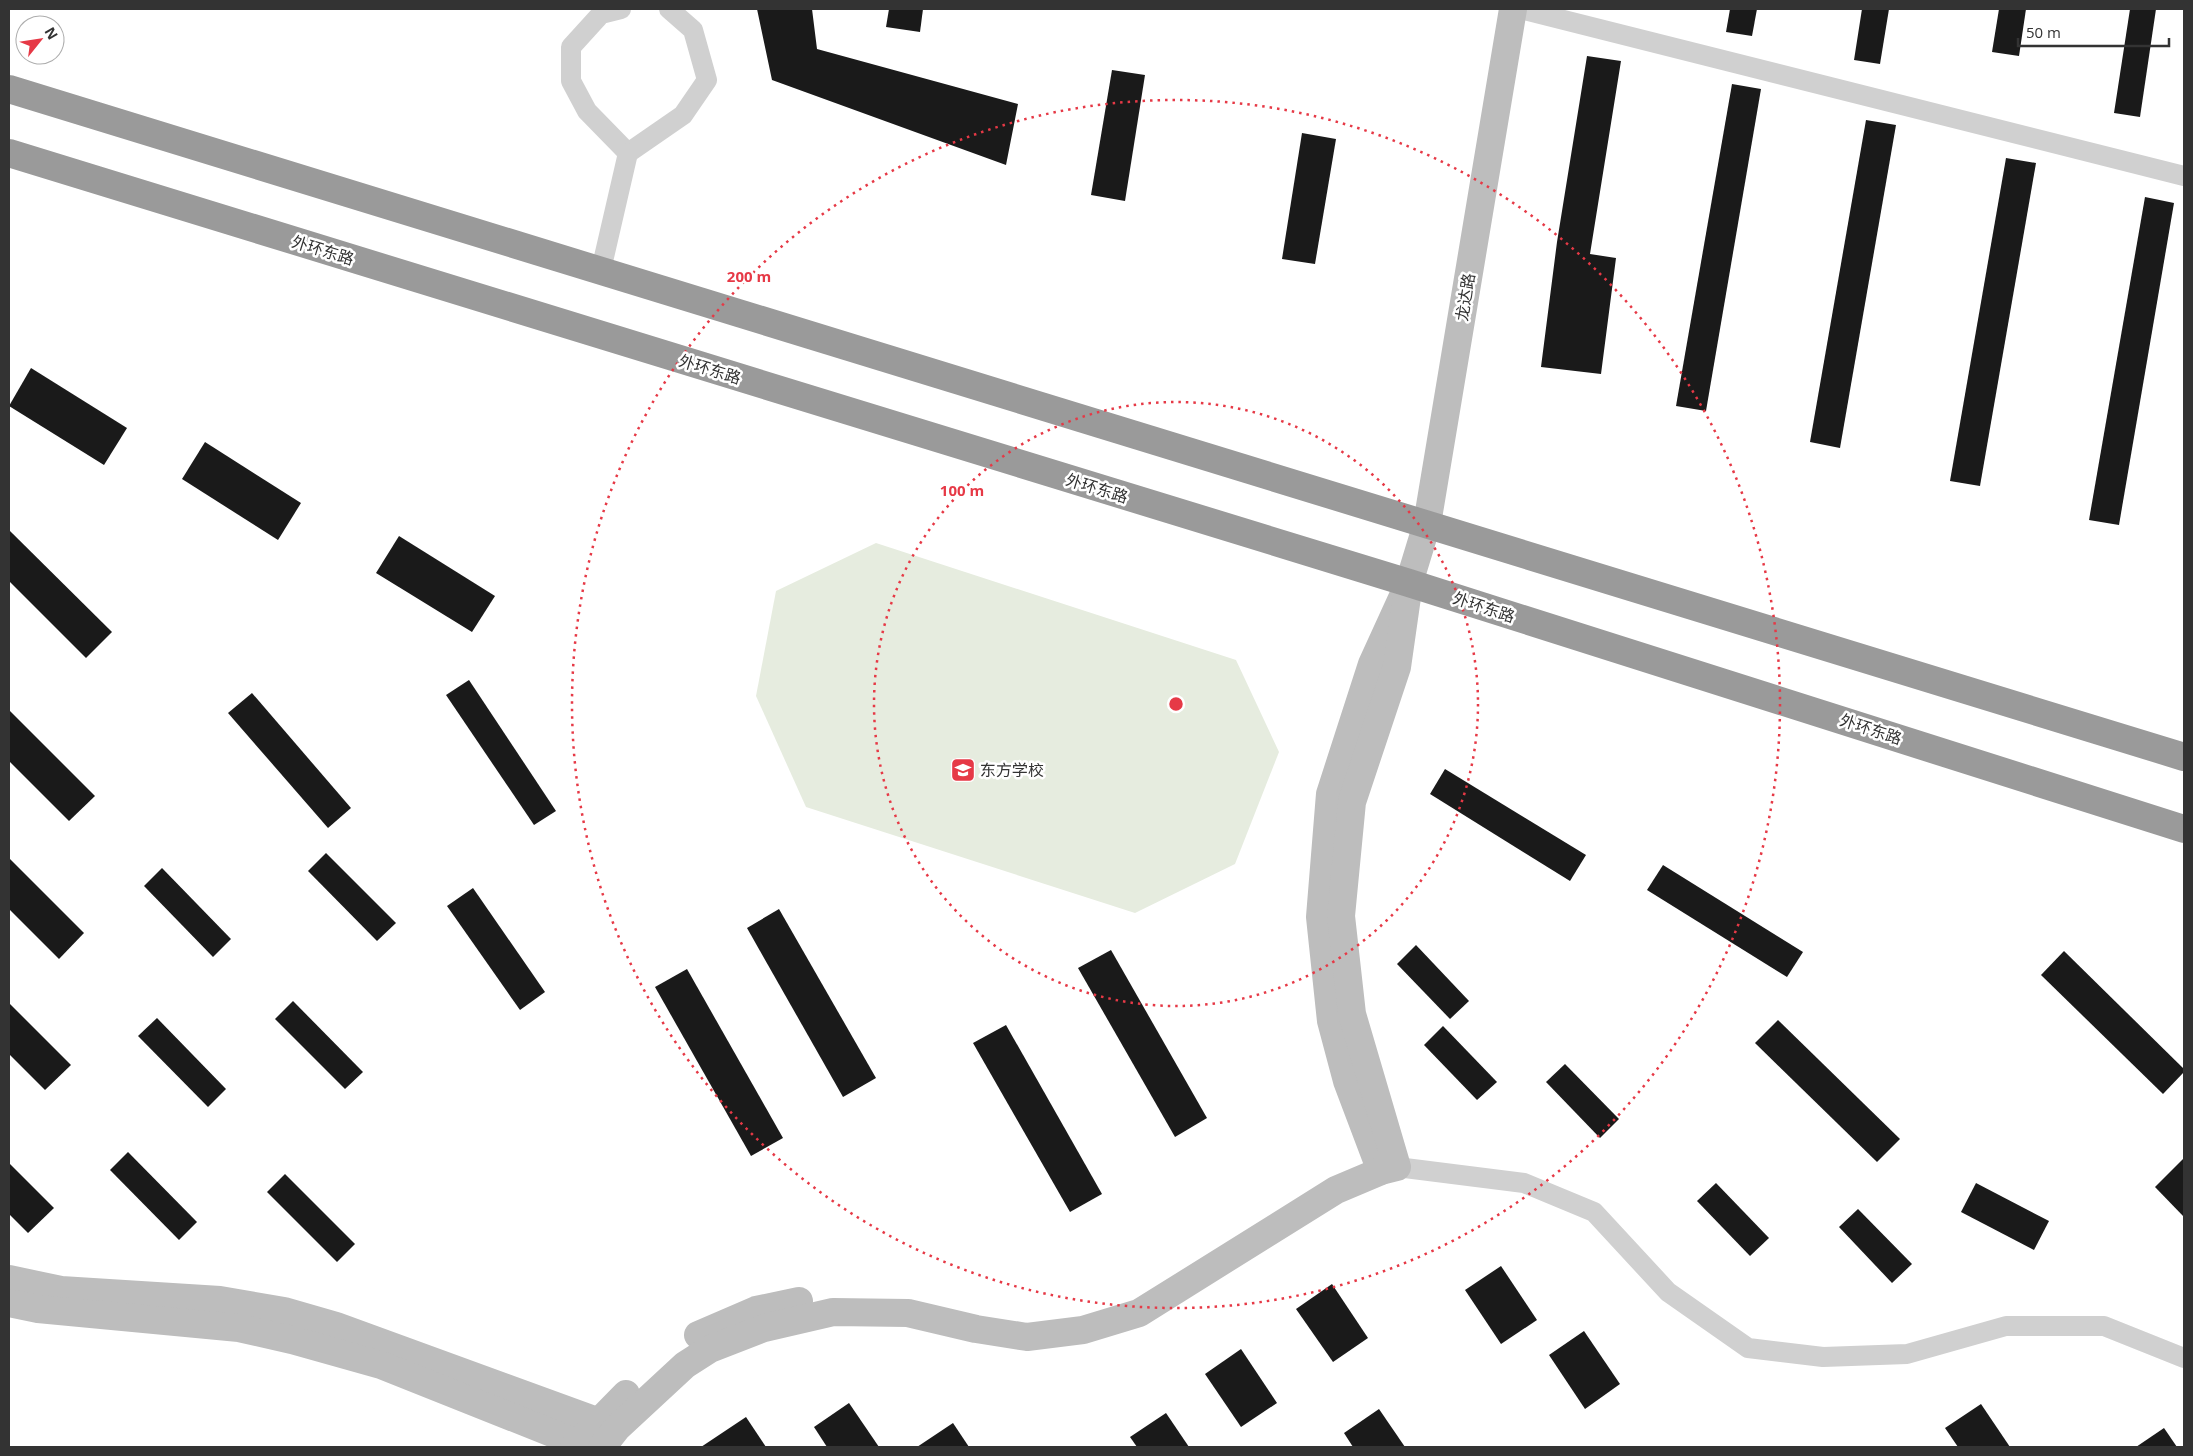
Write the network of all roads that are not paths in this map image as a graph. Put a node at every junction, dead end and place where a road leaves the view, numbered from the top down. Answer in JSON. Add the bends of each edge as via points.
{"nodes":[{"id":1,"x":621,"y":9,"type":"edge"},
{"id":2,"x":669,"y":9,"type":"edge"},
{"id":3,"x":1513,"y":9,"type":"edge"},
{"id":4,"x":1520,"y":9,"type":"edge"},
{"id":5,"x":9,"y":89,"type":"edge"},
{"id":6,"x":9,"y":153,"type":"edge"},
{"id":7,"x":628,"y":153,"type":"junction"},
{"id":8,"x":2184,"y":176,"type":"edge"},
{"id":9,"x":601,"y":270,"type":"junction"},
{"id":10,"x":1427,"y":524,"type":"junction"},
{"id":11,"x":1409,"y":584,"type":"junction"},
{"id":12,"x":2184,"y":757,"type":"edge"},
{"id":13,"x":2184,"y":828,"type":"edge"},
{"id":14,"x":1386,"y":1161,"type":"junction"},
{"id":15,"x":9,"y":1279,"type":"edge"},
{"id":16,"x":9,"y":1303,"type":"edge"},
{"id":17,"x":2184,"y":1358,"type":"edge"},
{"id":18,"x":606,"y":1432,"type":"edge"},
{"id":19,"x":579,"y":1446,"type":"edge"}],
"edges":[{"from":1,"to":7,"type":"street","via":[[601,14],[571,47],[571,81],[587,111]]},
{"from":2,"to":7,"type":"street","via":[[693,30],[706,80],[683,115]]},
{"from":3,"to":10,"type":"street","name":"龙达路"},
{"from":4,"to":8,"type":"street"},
{"from":5,"to":9,"type":"highway"},
{"from":6,"to":11,"type":"highway","name":"外环东路"},
{"from":7,"to":9,"type":"street"},
{"from":9,"to":10,"type":"highway"},
{"from":10,"to":11,"type":"street","name":"龙达路"},
{"from":10,"to":12,"type":"highway"},
{"from":11,"to":13,"type":"highway","name":"外环东路"},
{"from":11,"to":14,"type":"street","name":"龙达路","via":[[1372,664],[1330,794],[1320,917],[1331,1021],[1347,1082]]},
{"from":14,"to":17,"type":"street","via":[[1524,1183],[1594,1212],[1668,1292],[1748,1348],[1823,1357],[1906,1354],[2006,1326],[2104,1326]]},
{"from":14,"to":18,"type":"street","via":[[1139,1313],[1083,1330],[1027,1337],[908,1313],[824,1314],[764,1328],[710,1349]]},
{"from":15,"to":18,"type":"street","via":[[61,1290],[220,1300],[284,1311],[336,1326]]},
{"from":16,"to":19,"type":"street","via":[[38,1309],[239,1328],[292,1340],[381,1365]]},
{"from":18,"to":19,"type":"street"}]}
